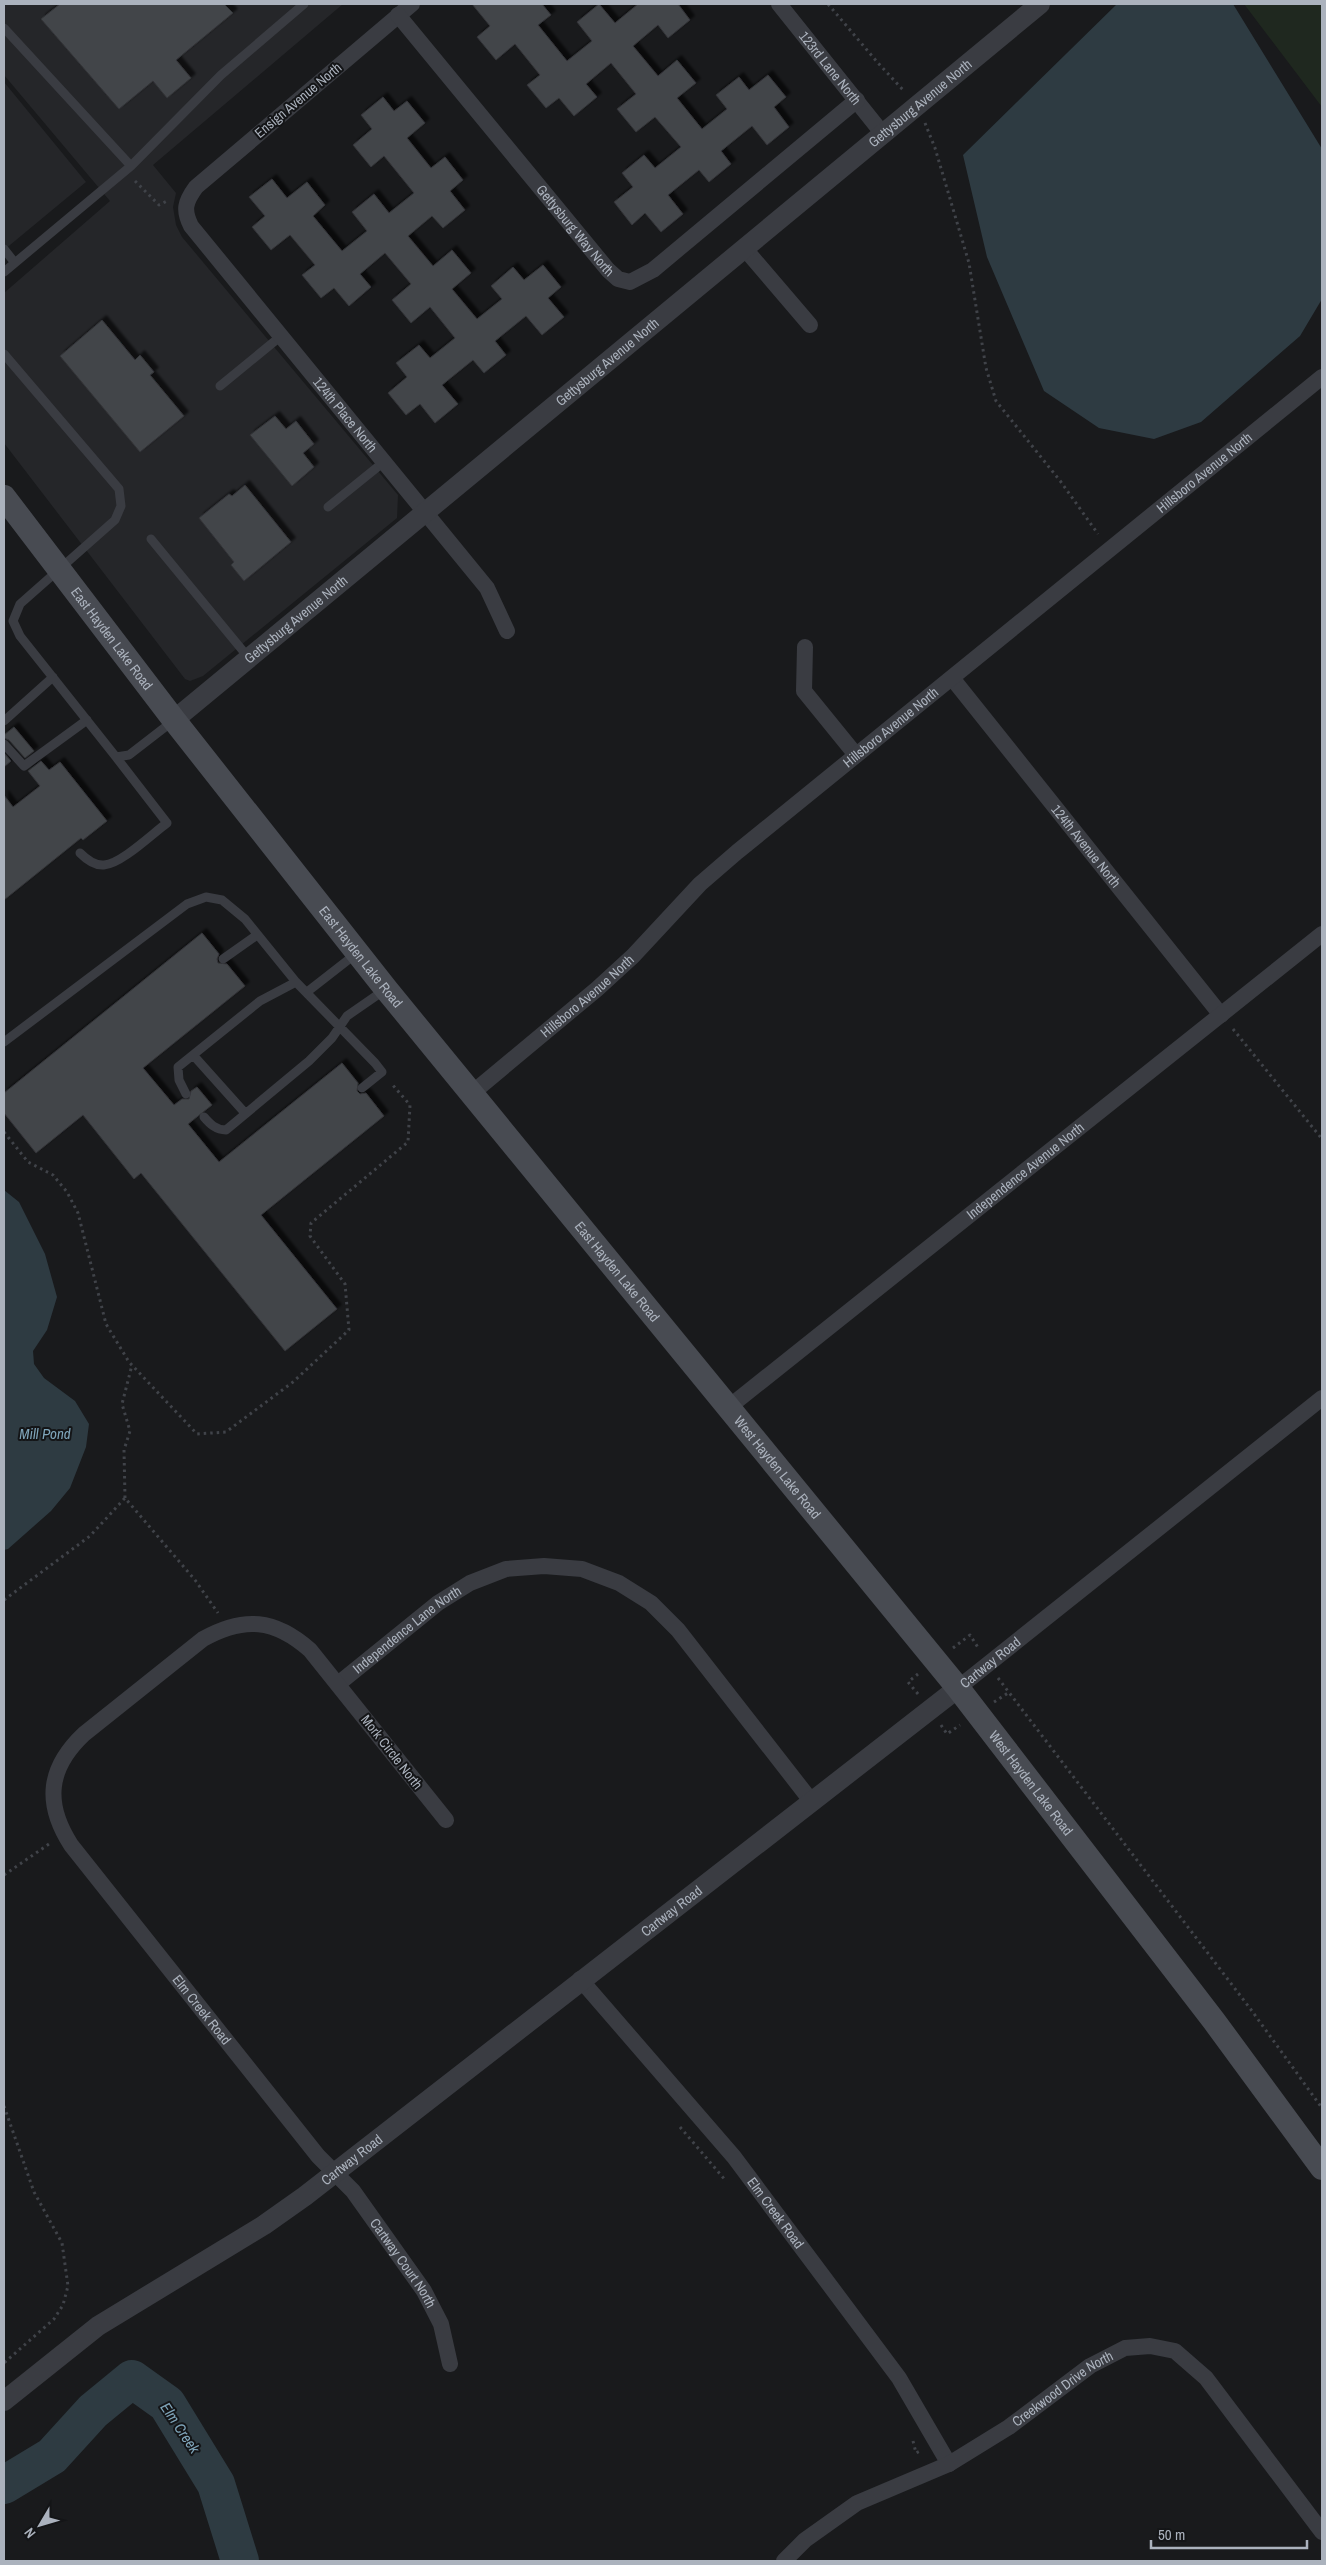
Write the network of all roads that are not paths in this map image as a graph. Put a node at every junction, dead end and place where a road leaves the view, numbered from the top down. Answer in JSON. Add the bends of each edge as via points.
{"nodes":[{"id":1,"x":304,"y":4,"type":"edge"},
{"id":2,"x":412,"y":4,"type":"edge"},
{"id":3,"x":779,"y":4,"type":"edge"},
{"id":4,"x":1040,"y":4,"type":"edge"},
{"id":5,"x":398,"y":15,"type":"junction"},
{"id":6,"x":4,"y":28,"type":"edge"},
{"id":7,"x":857,"y":100,"type":"junction"},
{"id":8,"x":883,"y":134,"type":"junction"},
{"id":9,"x":128,"y":169,"type":"junction"},
{"id":10,"x":187,"y":200,"type":"joint"},
{"id":11,"x":4,"y":249,"type":"edge"},
{"id":12,"x":745,"y":249,"type":"junction"},
{"id":13,"x":15,"y":263,"type":"junction"},
{"id":14,"x":4,"y":272,"type":"edge"},
{"id":15,"x":810,"y":325,"type":"dead end"},
{"id":16,"x":281,"y":336,"type":"junction"},
{"id":17,"x":4,"y":354,"type":"edge"},
{"id":18,"x":1322,"y":377,"type":"edge"},
{"id":19,"x":220,"y":386,"type":"dead end"},
{"id":20,"x":385,"y":460,"type":"junction"},
{"id":21,"x":4,"y":497,"type":"edge"},
{"id":22,"x":328,"y":507,"type":"dead end"},
{"id":23,"x":425,"y":514,"type":"junction"},
{"id":24,"x":151,"y":539,"type":"dead end"},
{"id":25,"x":60,"y":570,"type":"junction"},
{"id":26,"x":507,"y":631,"type":"dead end"},
{"id":27,"x":805,"y":646,"type":"dead end"},
{"id":28,"x":248,"y":657,"type":"junction"},
{"id":29,"x":53,"y":677,"type":"junction"},
{"id":30,"x":952,"y":678,"type":"junction"},
{"id":31,"x":86,"y":720,"type":"junction"},
{"id":32,"x":174,"y":720,"type":"junction"},
{"id":33,"x":4,"y":721,"type":"edge"},
{"id":34,"x":4,"y":744,"type":"edge"},
{"id":35,"x":856,"y":754,"type":"junction"},
{"id":36,"x":116,"y":757,"type":"junction"},
{"id":37,"x":80,"y":853,"type":"dead end"},
{"id":38,"x":1322,"y":934,"type":"edge"},
{"id":39,"x":257,"y":935,"type":"junction"},
{"id":40,"x":358,"y":952,"type":"junction"},
{"id":41,"x":223,"y":959,"type":"dead end"},
{"id":42,"x":296,"y":982,"type":"junction"},
{"id":43,"x":386,"y":989,"type":"junction"},
{"id":44,"x":307,"y":992,"type":"junction"},
{"id":45,"x":1221,"y":1015,"type":"junction"},
{"id":46,"x":339,"y":1026,"type":"junction"},
{"id":47,"x":4,"y":1042,"type":"edge"},
{"id":48,"x":194,"y":1056,"type":"junction"},
{"id":49,"x":362,"y":1088,"type":"dead end"},
{"id":50,"x":186,"y":1094,"type":"dead end"},
{"id":51,"x":471,"y":1094,"type":"junction"},
{"id":52,"x":245,"y":1113,"type":"junction"},
{"id":53,"x":204,"y":1117,"type":"dead end"},
{"id":54,"x":1322,"y":1398,"type":"edge"},
{"id":55,"x":729,"y":1407,"type":"junction"},
{"id":56,"x":338,"y":1684,"type":"junction"},
{"id":57,"x":958,"y":1688,"type":"junction"},
{"id":58,"x":812,"y":1802,"type":"junction"},
{"id":59,"x":446,"y":1820,"type":"dead end"},
{"id":60,"x":580,"y":1979,"type":"junction"},
{"id":61,"x":1322,"y":2168,"type":"edge"},
{"id":62,"x":335,"y":2173,"type":"junction"},
{"id":63,"x":450,"y":2364,"type":"dead end"},
{"id":64,"x":4,"y":2401,"type":"edge"},
{"id":65,"x":949,"y":2464,"type":"junction"},
{"id":66,"x":1322,"y":2532,"type":"edge"},
{"id":67,"x":784,"y":2561,"type":"edge"}],
"edges":[{"from":1,"to":9,"type":"lane","via":[[221,75]]},
{"from":2,"to":5,"type":"street","name":"Ensign Avenue North"},
{"from":3,"to":7,"type":"street","name":"123rd Lane North"},
{"from":4,"to":8,"type":"street","name":"Gettysburg Avenue North"},
{"from":5,"to":7,"type":"street","name":"Gettysburg Way North","via":[[608,270],[618,279],[630,282],[653,270]]},
{"from":5,"to":10,"type":"street","name":"Ensign Avenue North","via":[[196,187]]},
{"from":6,"to":9,"type":"lane"},
{"from":7,"to":8,"type":"street","name":"123rd Lane North"},
{"from":8,"to":12,"type":"street","name":"Gettysburg Avenue North"},
{"from":9,"to":13,"type":"lane"},
{"from":10,"to":16,"type":"street","name":"124th Place North","via":[[184,212],[191,226]]},
{"from":11,"to":13,"type":"lane"},
{"from":12,"to":15,"type":"street"},
{"from":12,"to":23,"type":"street","name":"Gettysburg Avenue North"},
{"from":13,"to":14,"type":"lane"},
{"from":16,"to":19,"type":"lane"},
{"from":16,"to":20,"type":"street","name":"124th Place North"},
{"from":17,"to":25,"type":"lane","via":[[119,490],[121,506],[115,520]]},
{"from":18,"to":30,"type":"street","name":"Hillsboro Avenue North"},
{"from":20,"to":22,"type":"lane"},
{"from":20,"to":23,"type":"street","name":"124th Place North"},
{"from":21,"to":25,"type":"main road","name":"East Hayden Lake Road"},
{"from":23,"to":26,"type":"street","name":"124th Place North","via":[[487,588]]},
{"from":23,"to":28,"type":"street","name":"Gettysburg Avenue North"},
{"from":24,"to":28,"type":"lane"},
{"from":25,"to":29,"type":"lane","via":[[20,604],[13,621],[20,636]]},
{"from":25,"to":32,"type":"main road","name":"East Hayden Lake Road"},
{"from":27,"to":35,"type":"street","via":[[804,691]]},
{"from":28,"to":32,"type":"street","name":"Gettysburg Avenue North"},
{"from":29,"to":31,"type":"lane"},
{"from":29,"to":33,"type":"lane"},
{"from":30,"to":35,"type":"street","name":"Hillsboro Avenue North"},
{"from":30,"to":45,"type":"street","name":"124th Avenue North"},
{"from":31,"to":34,"type":"lane","via":[[24,766]]},
{"from":31,"to":36,"type":"lane"},
{"from":32,"to":36,"type":"lane","via":[[130,755]]},
{"from":32,"to":40,"type":"main road","name":"East Hayden Lake Road"},
{"from":35,"to":51,"type":"street","name":"Hillsboro Avenue North","via":[[700,884],[597,989]]},
{"from":36,"to":37,"type":"lane","via":[[167,823],[116,862],[103,866],[88,861]]},
{"from":38,"to":45,"type":"street","name":"Independence Avenue North"},
{"from":39,"to":41,"type":"lane"},
{"from":39,"to":42,"type":"lane"},
{"from":39,"to":47,"type":"lane","via":[[245,919],[222,900],[206,896],[187,904]]},
{"from":40,"to":43,"type":"main road","name":"East Hayden Lake Road"},
{"from":40,"to":44,"type":"lane"},
{"from":42,"to":44,"type":"lane"},
{"from":42,"to":48,"type":"lane","via":[[260,1001]]},
{"from":43,"to":46,"type":"lane","via":[[347,1016]]},
{"from":43,"to":51,"type":"main road","name":"East Hayden Lake Road"},
{"from":44,"to":46,"type":"lane"},
{"from":45,"to":55,"type":"street","name":"Independence Avenue North"},
{"from":46,"to":49,"type":"lane","via":[[382,1072]]},
{"from":46,"to":52,"type":"lane","via":[[309,1061]]},
{"from":48,"to":50,"type":"lane","via":[[178,1066],[179,1080]]},
{"from":48,"to":52,"type":"lane"},
{"from":51,"to":55,"type":"main road","name":"East Hayden Lake Road"},
{"from":52,"to":53,"type":"lane","via":[[226,1130],[209,1124]]},
{"from":54,"to":57,"type":"street","name":"Cartway Road"},
{"from":55,"to":57,"type":"main road","name":"West Hayden Lake Road"},
{"from":56,"to":58,"type":"street","name":"Independence Lane North","via":[[438,1603],[470,1583],[506,1569],[544,1566],[582,1569],[619,1583],[651,1603],[678,1630]]},
{"from":56,"to":59,"type":"street","name":"Mork Circle North"},
{"from":56,"to":62,"type":"street","name":"Elm Creek Road","via":[[293,1635],[271,1626],[247,1623],[223,1628],[203,1639],[70,1748],[53,1781],[53,1807],[67,1839],[312,2149]]},
{"from":57,"to":58,"type":"street","name":"Cartway Road"},
{"from":57,"to":61,"type":"main road","name":"West Hayden Lake Road","via":[[1214,2021]]},
{"from":58,"to":60,"type":"street","name":"Cartway Road"},
{"from":60,"to":62,"type":"street","name":"Cartway Road"},
{"from":60,"to":65,"type":"street","name":"Elm Creek Road","via":[[734,2157],[899,2378]]},
{"from":62,"to":63,"type":"street","name":"Cartway Court North","via":[[352,2191],[424,2291],[441,2324]]},
{"from":62,"to":64,"type":"street","name":"Cartway Road","via":[[264,2225],[98,2326]]},
{"from":65,"to":66,"type":"street","name":"Creekwood Drive North","via":[[1009,2427],[1090,2366],[1124,2348],[1175,2351],[1206,2378]]},
{"from":65,"to":67,"type":"street","name":"Creekwood Drive North","via":[[857,2503],[805,2540]]}]}
